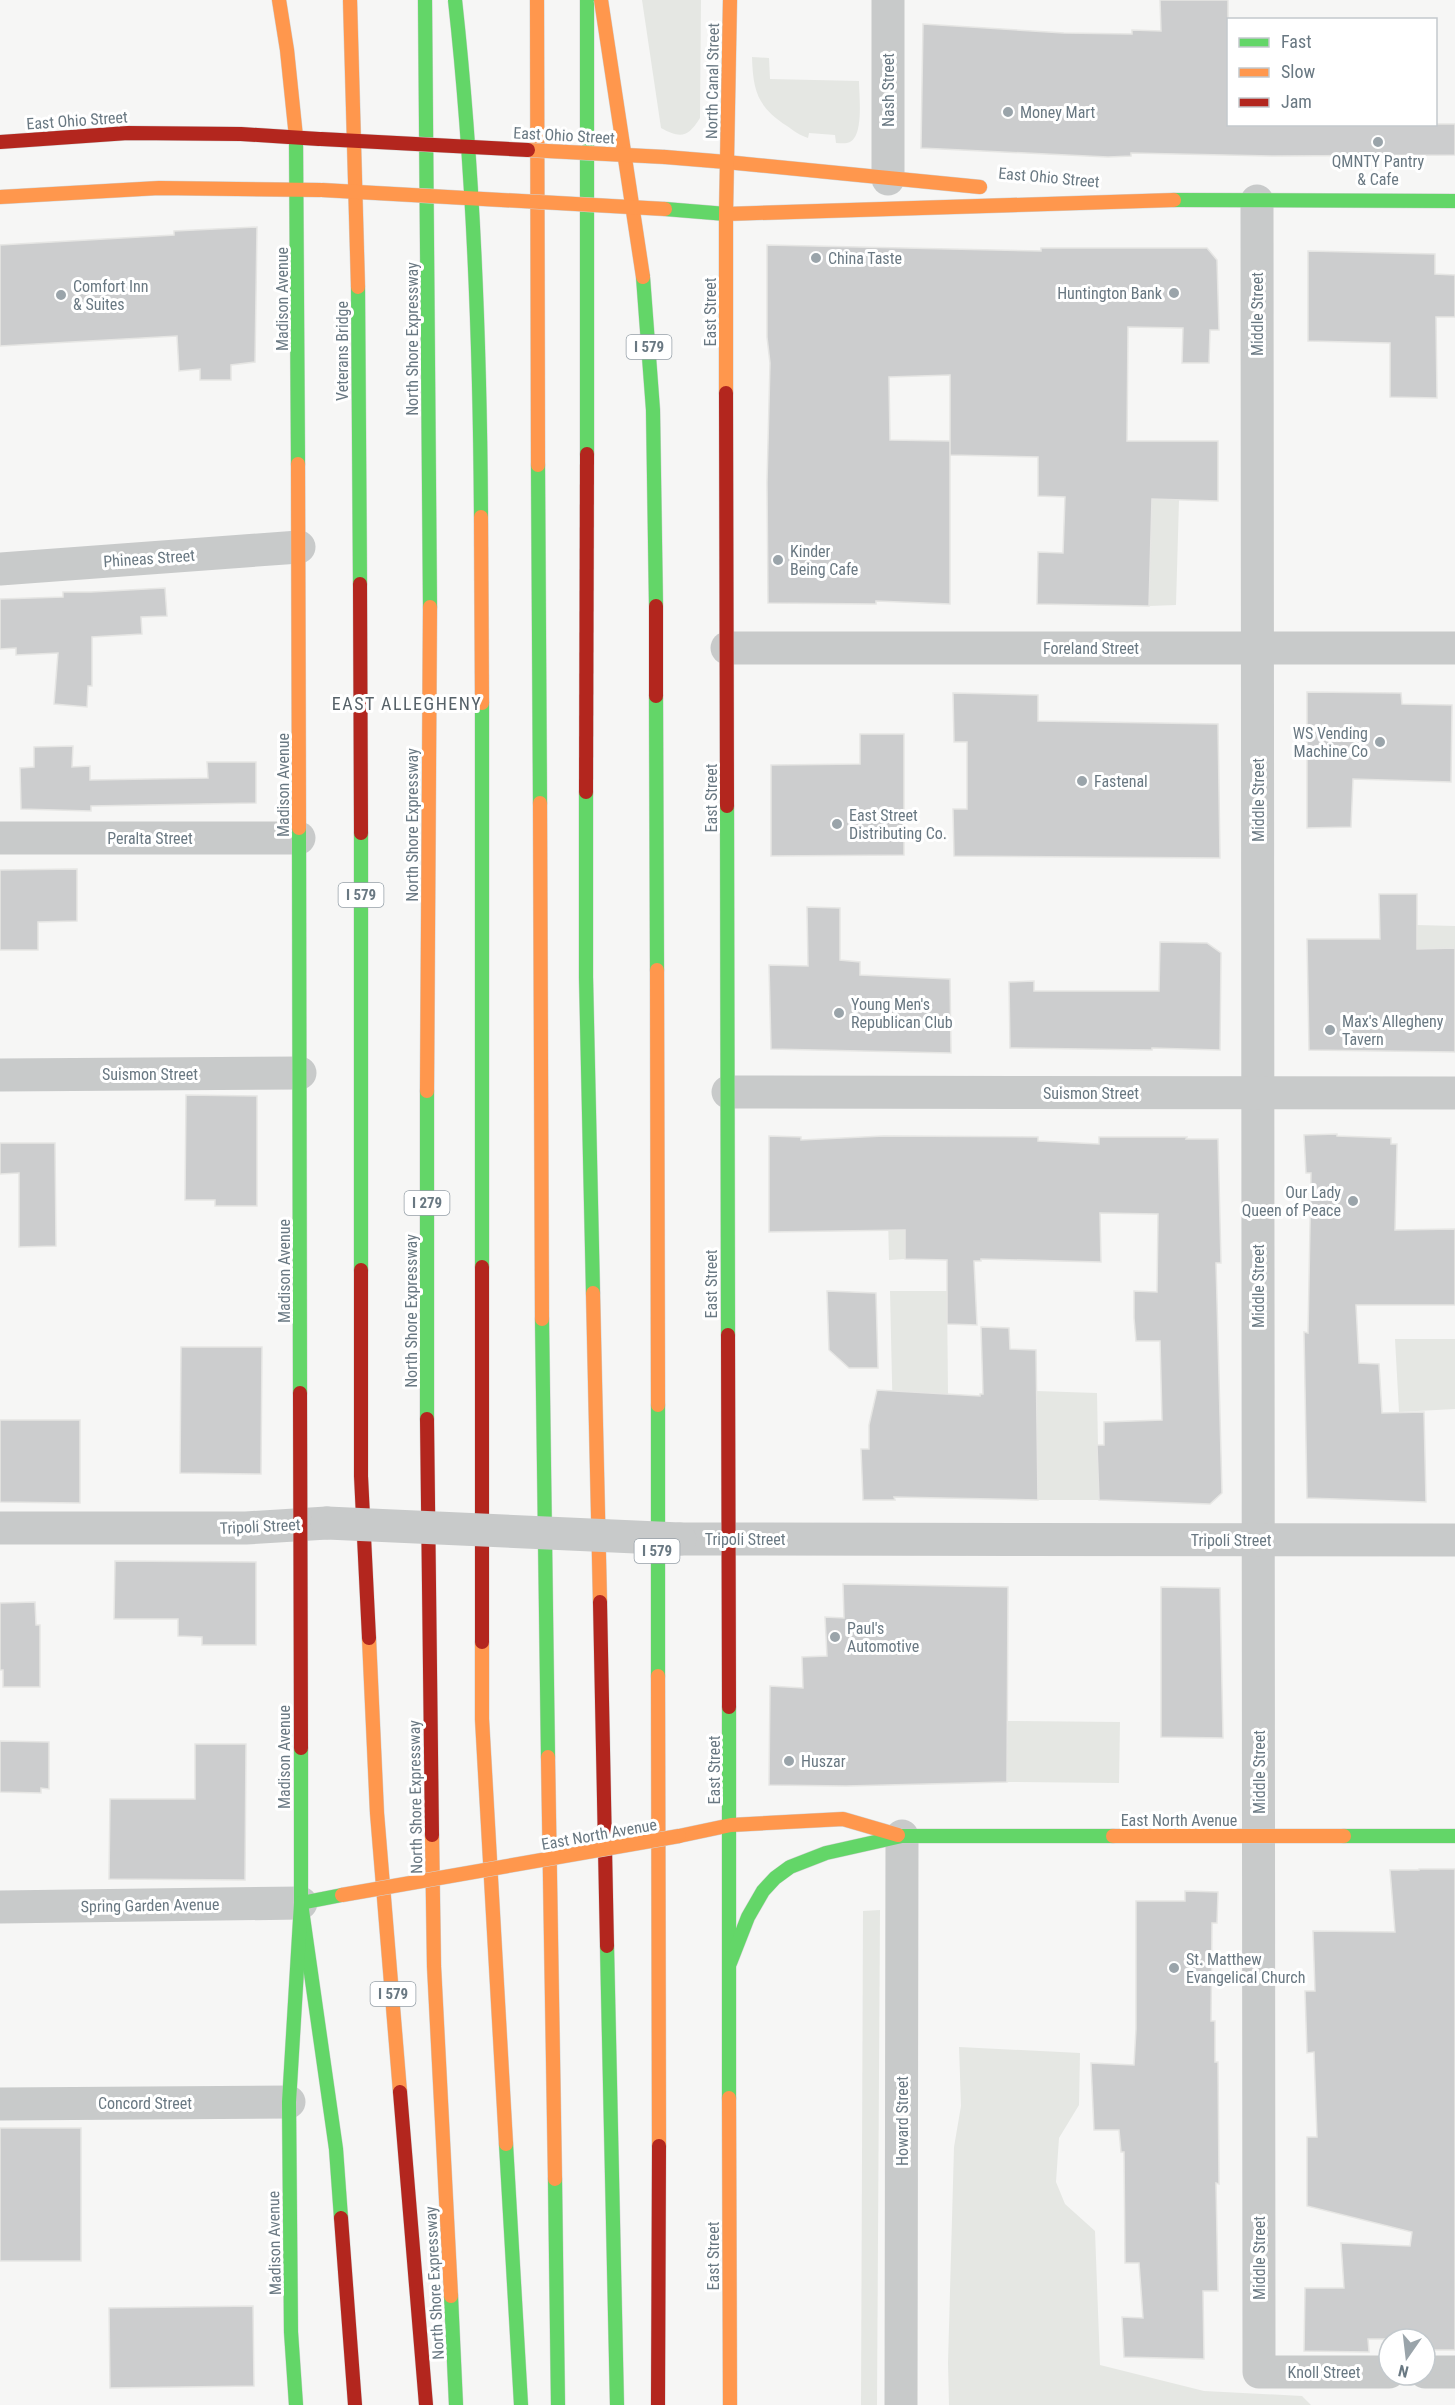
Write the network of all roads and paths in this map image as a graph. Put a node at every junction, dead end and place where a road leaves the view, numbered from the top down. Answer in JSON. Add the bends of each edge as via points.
{"nodes":[{"id":1,"x":279,"y":0,"type":"edge"},
{"id":2,"x":350,"y":0,"type":"edge"},
{"id":3,"x":425,"y":0,"type":"edge"},
{"id":4,"x":455,"y":0,"type":"edge"},
{"id":5,"x":537,"y":0,"type":"edge"},
{"id":6,"x":587,"y":0,"type":"edge"},
{"id":7,"x":601,"y":0,"type":"edge"},
{"id":8,"x":730,"y":0,"type":"edge"},
{"id":9,"x":888,"y":0,"type":"edge"},
{"id":10,"x":296,"y":137,"type":"junction"},
{"id":11,"x":0,"y":142,"type":"edge"},
{"id":12,"x":726,"y":162,"type":"junction"},
{"id":13,"x":888,"y":179,"type":"junction"},
{"id":14,"x":994,"y":189,"type":"dead end"},
{"id":15,"x":298,"y":190,"type":"junction"},
{"id":16,"x":1018,"y":191,"type":"dead end"},
{"id":17,"x":0,"y":197,"type":"edge"},
{"id":18,"x":1125,"y":200,"type":"junction"},
{"id":19,"x":1257,"y":201,"type":"junction"},
{"id":20,"x":1455,"y":201,"type":"edge"},
{"id":21,"x":726,"y":214,"type":"junction"},
{"id":22,"x":299,"y":547,"type":"junction"},
{"id":23,"x":0,"y":569,"type":"edge"},
{"id":24,"x":727,"y":648,"type":"junction"},
{"id":25,"x":1258,"y":648,"type":"junction"},
{"id":26,"x":1455,"y":648,"type":"edge"},
{"id":27,"x":0,"y":838,"type":"edge"},
{"id":28,"x":299,"y":838,"type":"junction"},
{"id":29,"x":300,"y":1073,"type":"junction"},
{"id":30,"x":0,"y":1075,"type":"edge"},
{"id":31,"x":728,"y":1092,"type":"junction"},
{"id":32,"x":1258,"y":1093,"type":"junction"},
{"id":33,"x":1455,"y":1093,"type":"edge"},
{"id":34,"x":314,"y":1523,"type":"junction"},
{"id":35,"x":0,"y":1528,"type":"edge"},
{"id":36,"x":729,"y":1539,"type":"junction"},
{"id":37,"x":1258,"y":1540,"type":"junction"},
{"id":38,"x":1455,"y":1540,"type":"edge"},
{"id":39,"x":730,"y":1825,"type":"junction"},
{"id":40,"x":902,"y":1836,"type":"junction"},
{"id":41,"x":1259,"y":1836,"type":"junction"},
{"id":42,"x":1455,"y":1836,"type":"edge"},
{"id":43,"x":301,"y":1904,"type":"junction"},
{"id":44,"x":0,"y":1907,"type":"edge"},
{"id":45,"x":729,"y":1965,"type":"junction"},
{"id":46,"x":289,"y":2102,"type":"junction"},
{"id":47,"x":0,"y":2104,"type":"edge"},
{"id":48,"x":1259,"y":2372,"type":"joint"},
{"id":49,"x":1377,"y":2372,"type":"edge"},
{"id":50,"x":1437,"y":2372,"type":"edge"},
{"id":51,"x":1455,"y":2372,"type":"edge"},
{"id":52,"x":296,"y":2405,"type":"edge"},
{"id":53,"x":355,"y":2405,"type":"edge"},
{"id":54,"x":426,"y":2405,"type":"edge"},
{"id":55,"x":456,"y":2405,"type":"edge"},
{"id":56,"x":521,"y":2405,"type":"edge"},
{"id":57,"x":558,"y":2405,"type":"edge"},
{"id":58,"x":617,"y":2405,"type":"edge"},
{"id":59,"x":658,"y":2405,"type":"edge"},
{"id":60,"x":730,"y":2405,"type":"edge"},
{"id":61,"x":901,"y":2405,"type":"edge"}],
"edges":[{"from":1,"to":10,"type":"main road","name":"Madison Avenue"},
{"from":2,"to":54,"type":"main road","name":"Veterans Bridge","number":"I 579","bridge":true,"via":[[358,222],[363,1511],[377,1814]]},
{"from":3,"to":55,"type":"main road","name":"North Shore Expressway","number":"I 279","via":[[430,590],[426,1264],[431,1807],[434,1966]]},
{"from":4,"to":56,"type":"main road","bridge":true,"via":[[475,210],[480,388],[482,1719]]},
{"from":5,"to":57,"type":"main road","via":[[541,1285]]},
{"from":6,"to":58,"type":"main road","via":[[586,989]]},
{"from":7,"to":59,"type":"main road","number":"I 579","bridge":true,"via":[[636,230],[651,368],[656,483]]},
{"from":8,"to":12,"type":"main road","name":"North Canal Street"},
{"from":9,"to":13,"type":"street","name":"Nash Street"},
{"from":10,"to":11,"type":"main road","name":"East Ohio Street","via":[[128,133]]},
{"from":10,"to":12,"type":"main road","name":"East Ohio Street","bridge":true},
{"from":10,"to":15,"type":"main road","name":"Madison Avenue"},
{"from":12,"to":13,"type":"main road","name":"East Ohio Street"},
{"from":12,"to":21,"type":"main road","name":"East Street"},
{"from":13,"to":14,"type":"main road","name":"East Ohio Street"},
{"from":15,"to":17,"type":"main road","name":"East Ohio Street","via":[[159,188]]},
{"from":15,"to":21,"type":"main road","name":"East Ohio Street","bridge":true},
{"from":15,"to":22,"type":"main road","name":"Madison Avenue"},
{"from":16,"to":18,"type":"main road","name":"East Ohio Street"},
{"from":18,"to":19,"type":"main road","name":"East Ohio Street"},
{"from":18,"to":21,"type":"main road","name":"East Ohio Street"},
{"from":19,"to":20,"type":"main road","name":"East Ohio Street"},
{"from":19,"to":25,"type":"street","name":"Middle Street"},
{"from":21,"to":24,"type":"main road","name":"East Street"},
{"from":22,"to":23,"type":"street","name":"Phineas Street"},
{"from":22,"to":28,"type":"main road","name":"Madison Avenue"},
{"from":24,"to":25,"type":"street","name":"Foreland Street"},
{"from":24,"to":31,"type":"main road","name":"East Street"},
{"from":25,"to":26,"type":"street","name":"Foreland Street"},
{"from":25,"to":32,"type":"street","name":"Middle Street"},
{"from":27,"to":28,"type":"street","name":"Peralta Street"},
{"from":28,"to":29,"type":"main road","name":"Madison Avenue"},
{"from":29,"to":30,"type":"street","name":"Suismon Street"},
{"from":29,"to":34,"type":"main road","name":"Madison Avenue"},
{"from":31,"to":32,"type":"street","name":"Suismon Street"},
{"from":31,"to":36,"type":"main road","name":"East Street"},
{"from":32,"to":33,"type":"street","name":"Suismon Street"},
{"from":32,"to":37,"type":"street","name":"Middle Street"},
{"from":34,"to":35,"type":"street","name":"Tripoli Street","via":[[246,1528]]},
{"from":34,"to":36,"type":"street","name":"Tripoli Street","bridge":true},
{"from":34,"to":43,"type":"main road","name":"Madison Avenue"},
{"from":36,"to":37,"type":"street","name":"Tripoli Street"},
{"from":36,"to":39,"type":"main road","name":"East Street"},
{"from":37,"to":38,"type":"street","name":"Tripoli Street"},
{"from":37,"to":41,"type":"street","name":"Middle Street"},
{"from":39,"to":40,"type":"main road","name":"East North Avenue","via":[[843,1819]]},
{"from":39,"to":43,"type":"main road","name":"East North Avenue","bridge":true},
{"from":39,"to":45,"type":"main road","name":"East Street"},
{"from":40,"to":41,"type":"main road","name":"East North Avenue"},
{"from":40,"to":45,"type":"main road","name":"East North Avenue","via":[[803,1861],[779,1875],[764,1889],[749,1913]]},
{"from":40,"to":61,"type":"street","name":"Howard Street"},
{"from":41,"to":42,"type":"main road","name":"East North Avenue"},
{"from":41,"to":48,"type":"street","name":"Middle Street"},
{"from":43,"to":44,"type":"street","name":"Spring Garden Avenue"},
{"from":43,"to":46,"type":"main road","name":"Madison Avenue"},
{"from":43,"to":53,"type":"main road","via":[[336,2149]]},
{"from":45,"to":60,"type":"main road","name":"East Street"},
{"from":46,"to":47,"type":"street","name":"Concord Street"},
{"from":46,"to":52,"type":"main road","name":"Madison Avenue","via":[[291,2332]]},
{"from":48,"to":49,"type":"street","name":"Knoll Street"},
{"from":50,"to":51,"type":"street"}]}
